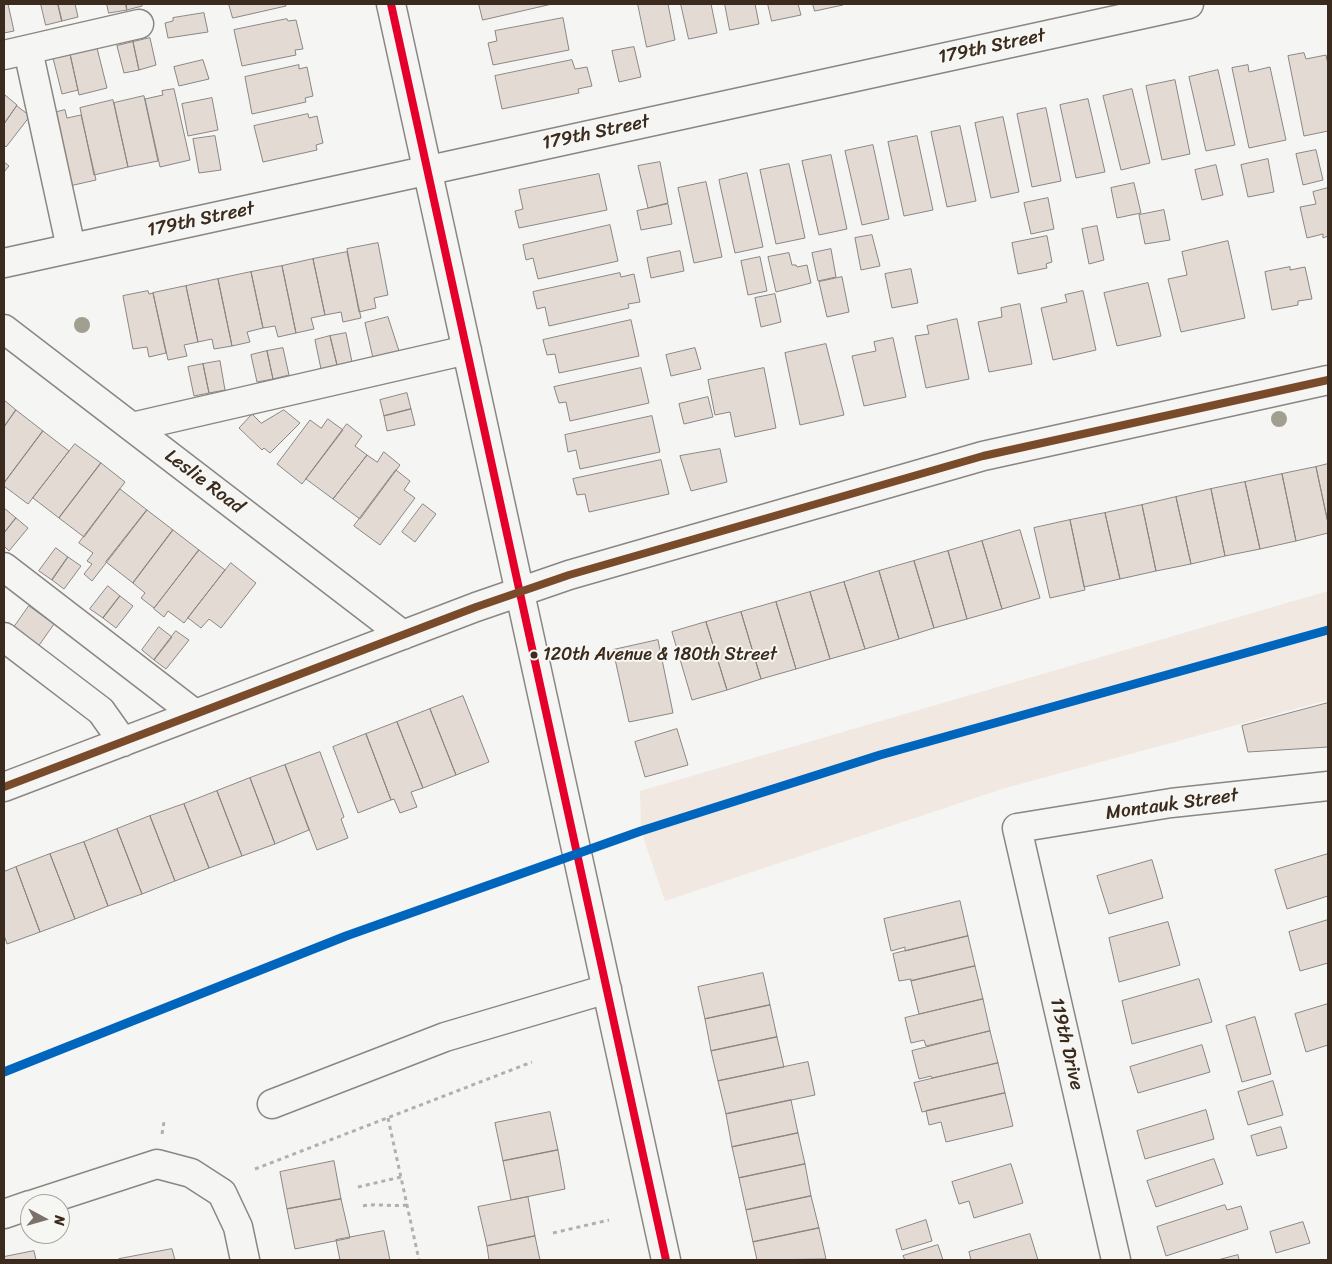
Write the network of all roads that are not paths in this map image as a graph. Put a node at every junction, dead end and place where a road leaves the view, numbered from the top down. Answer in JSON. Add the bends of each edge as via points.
{"nodes":[{"id":1,"x":391,"y":4,"type":"edge"},
{"id":2,"x":1189,"y":4,"type":"edge"},
{"id":3,"x":139,"y":24,"type":"dead end"},
{"id":4,"x":16,"y":52,"type":"edge"},
{"id":5,"x":427,"y":170,"type":"junction"},
{"id":6,"x":71,"y":248,"type":"junction"},
{"id":7,"x":4,"y":263,"type":"edge"},
{"id":8,"x":4,"y":329,"type":"edge"},
{"id":9,"x":467,"y":350,"type":"junction"},
{"id":10,"x":1328,"y":380,"type":"edge"},
{"id":11,"x":132,"y":427,"type":"junction"},
{"id":12,"x":4,"y":567,"type":"edge"},
{"id":13,"x":520,"y":592,"type":"junction"},
{"id":14,"x":404,"y":635,"type":"junction"},
{"id":15,"x":4,"y":637,"type":"edge"},
{"id":16,"x":195,"y":714,"type":"junction"},
{"id":17,"x":123,"y":742,"type":"junction"},
{"id":18,"x":1328,"y":786,"type":"edge"},
{"id":19,"x":4,"y":787,"type":"edge"},
{"id":20,"x":1016,"y":828,"type":"joint"},
{"id":21,"x":607,"y":989,"type":"junction"},
{"id":22,"x":272,"y":1104,"type":"dead end"},
{"id":23,"x":65,"y":1194,"type":"edge"},
{"id":24,"x":20,"y":1208,"type":"edge"},
{"id":25,"x":4,"y":1214,"type":"edge"},
{"id":26,"x":245,"y":1260,"type":"edge"},
{"id":27,"x":666,"y":1260,"type":"edge"},
{"id":28,"x":1116,"y":1260,"type":"edge"}],
"edges":[{"from":1,"to":5,"type":"street"},
{"from":2,"to":5,"type":"street","name":"179th Street"},
{"from":3,"to":4,"type":"street"},
{"from":4,"to":6,"type":"street"},
{"from":5,"to":6,"type":"street","name":"179th Street"},
{"from":5,"to":9,"type":"street"},
{"from":6,"to":7,"type":"street","name":"179th Street"},
{"from":8,"to":11,"type":"street","name":"Leslie Road"},
{"from":9,"to":11,"type":"street"},
{"from":9,"to":13,"type":"street"},
{"from":10,"to":13,"type":"street","via":[[983,456]]},
{"from":11,"to":14,"type":"street","name":"Leslie Road"},
{"from":12,"to":16,"type":"street"},
{"from":13,"to":14,"type":"street"},
{"from":13,"to":21,"type":"street"},
{"from":14,"to":16,"type":"street"},
{"from":15,"to":17,"type":"street","via":[[101,711]]},
{"from":16,"to":17,"type":"street"},
{"from":17,"to":19,"type":"street"},
{"from":18,"to":20,"type":"street","name":"Montauk Street","via":[[1171,803]]},
{"from":20,"to":28,"type":"street","name":"119th Drive"},
{"from":21,"to":22,"type":"street","via":[[445,1037]]},
{"from":21,"to":27,"type":"street"},
{"from":23,"to":26,"type":"street","via":[[158,1164],[191,1173],[222,1193],[238,1227]]},
{"from":24,"to":25,"type":"street"}]}
